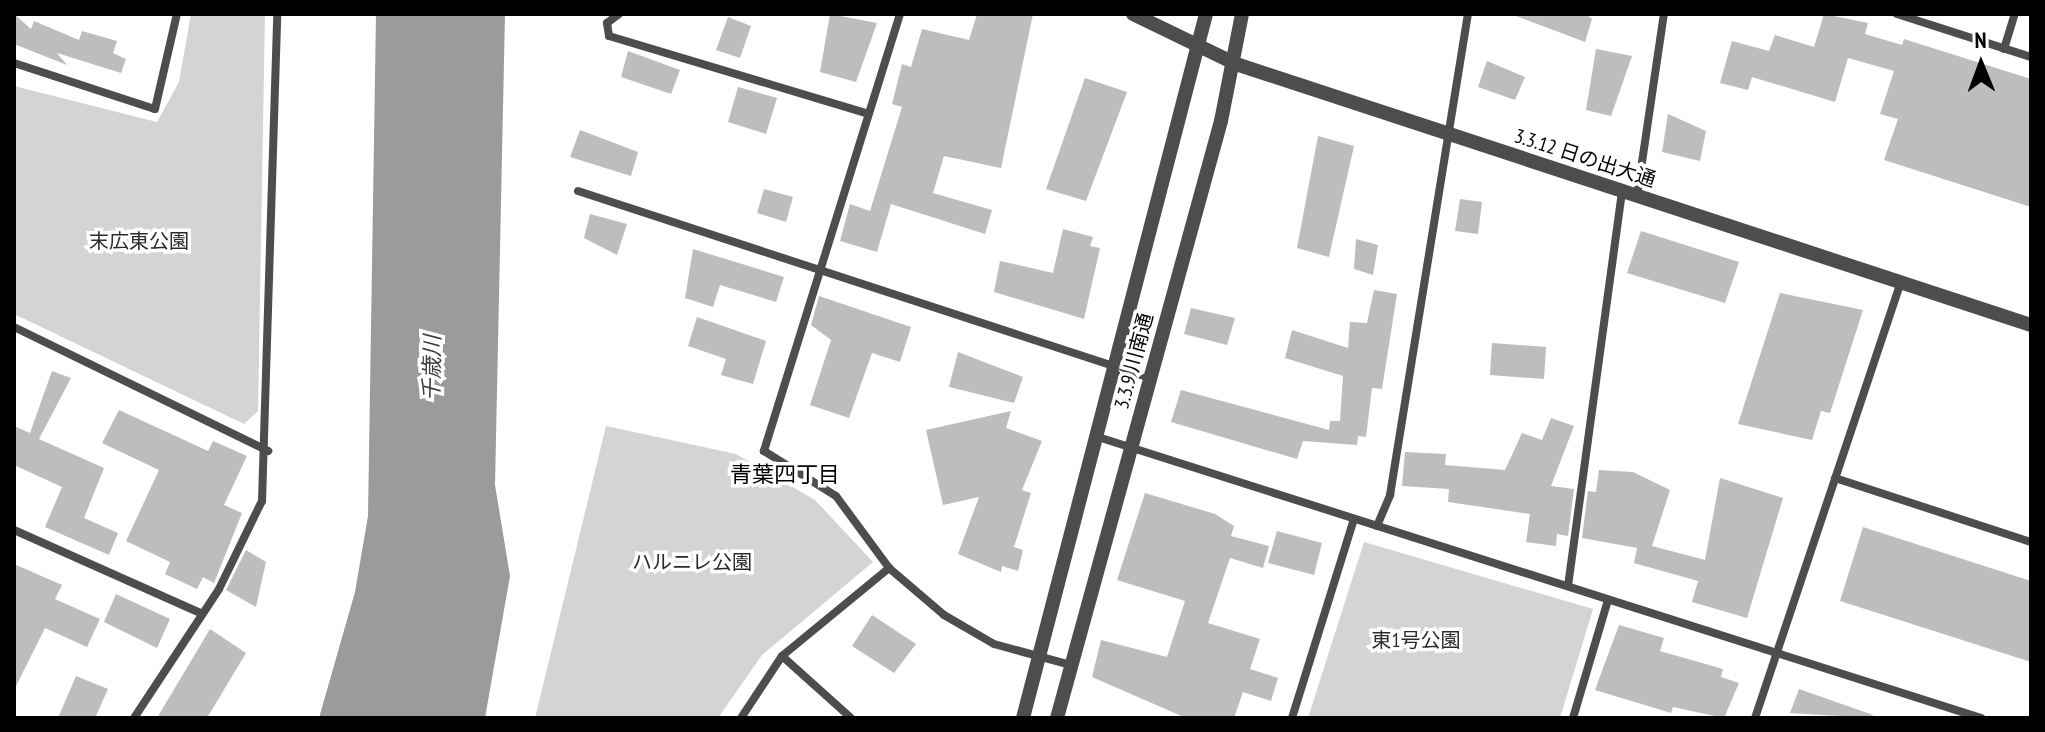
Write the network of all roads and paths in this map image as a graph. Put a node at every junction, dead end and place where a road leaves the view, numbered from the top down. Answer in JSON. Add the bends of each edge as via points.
{"nodes":[{"id":1,"x":177,"y":14,"type":"edge"},
{"id":2,"x":277,"y":14,"type":"edge"},
{"id":3,"x":619,"y":14,"type":"edge"},
{"id":4,"x":900,"y":14,"type":"edge"},
{"id":5,"x":1133,"y":14,"type":"edge"},
{"id":6,"x":1206,"y":14,"type":"edge"},
{"id":7,"x":1242,"y":14,"type":"edge"},
{"id":8,"x":1468,"y":14,"type":"edge"},
{"id":9,"x":1664,"y":14,"type":"edge"},
{"id":10,"x":1897,"y":14,"type":"edge"},
{"id":11,"x":2015,"y":14,"type":"edge"},
{"id":12,"x":1201,"y":47,"type":"junction"},
{"id":13,"x":2004,"y":49,"type":"junction"},
{"id":14,"x":2031,"y":57,"type":"edge"},
{"id":15,"x":14,"y":63,"type":"edge"},
{"id":16,"x":1236,"y":64,"type":"junction"},
{"id":17,"x":869,"y":114,"type":"junction"},
{"id":18,"x":1445,"y":133,"type":"junction"},
{"id":19,"x":578,"y":191,"type":"dead end"},
{"id":20,"x":1630,"y":193,"type":"junction"},
{"id":21,"x":820,"y":271,"type":"junction"},
{"id":22,"x":1901,"y":282,"type":"junction"},
{"id":23,"x":2031,"y":325,"type":"edge"},
{"id":24,"x":14,"y":327,"type":"edge"},
{"id":25,"x":1116,"y":370,"type":"junction"},
{"id":26,"x":1150,"y":378,"type":"junction"},
{"id":27,"x":1098,"y":437,"type":"junction"},
{"id":28,"x":1131,"y":448,"type":"junction"},
{"id":29,"x":268,"y":451,"type":"junction"},
{"id":30,"x":1835,"y":478,"type":"junction"},
{"id":31,"x":1354,"y":519,"type":"junction"},
{"id":32,"x":1377,"y":526,"type":"junction"},
{"id":33,"x":14,"y":530,"type":"edge"},
{"id":34,"x":2031,"y":542,"type":"edge"},
{"id":35,"x":889,"y":568,"type":"junction"},
{"id":36,"x":1568,"y":586,"type":"junction"},
{"id":37,"x":1608,"y":600,"type":"junction"},
{"id":38,"x":200,"y":613,"type":"junction"},
{"id":39,"x":1775,"y":653,"type":"junction"},
{"id":40,"x":1040,"y":655,"type":"junction"},
{"id":41,"x":782,"y":656,"type":"junction"},
{"id":42,"x":1071,"y":665,"type":"junction"},
{"id":43,"x":134,"y":718,"type":"edge"},
{"id":44,"x":741,"y":718,"type":"edge"},
{"id":45,"x":851,"y":718,"type":"edge"},
{"id":46,"x":1023,"y":718,"type":"edge"},
{"id":47,"x":1057,"y":718,"type":"edge"},
{"id":48,"x":1292,"y":718,"type":"edge"},
{"id":49,"x":1573,"y":718,"type":"edge"},
{"id":50,"x":1755,"y":718,"type":"edge"},
{"id":51,"x":1981,"y":718,"type":"edge"}],
"edges":[{"from":1,"to":15,"type":"street","via":[[155,109]]},
{"from":2,"to":29,"type":"street"},
{"from":3,"to":17,"type":"street","via":[[607,23],[609,36]]},
{"from":4,"to":17,"type":"street"},
{"from":5,"to":12,"type":"street","name":"3.3.12 日の出大通"},
{"from":6,"to":12,"type":"street","name":"3.3.9 川南通"},
{"from":7,"to":16,"type":"street","name":"3.3.9 川南通"},
{"from":8,"to":18,"type":"street"},
{"from":9,"to":20,"type":"street"},
{"from":10,"to":13,"type":"street"},
{"from":11,"to":13,"type":"street"},
{"from":12,"to":16,"type":"street","name":"3.3.12 日の出大通"},
{"from":12,"to":25,"type":"street","name":"3.3.9 川南通"},
{"from":13,"to":14,"type":"street"},
{"from":16,"to":18,"type":"street","name":"3.3.12 日の出大通"},
{"from":16,"to":26,"type":"street","name":"3.3.9 川南通"},
{"from":17,"to":21,"type":"street"},
{"from":18,"to":20,"type":"street","name":"3.3.12 日の出大通"},
{"from":18,"to":32,"type":"street","via":[[1390,495]]},
{"from":19,"to":21,"type":"street"},
{"from":20,"to":22,"type":"street","name":"3.3.12 日の出大通"},
{"from":20,"to":36,"type":"street"},
{"from":21,"to":25,"type":"street"},
{"from":21,"to":35,"type":"street","via":[[764,451],[836,496]]},
{"from":22,"to":23,"type":"street","name":"3.3.12 日の出大通"},
{"from":22,"to":30,"type":"street"},
{"from":24,"to":29,"type":"street"},
{"from":25,"to":26,"type":"street"},
{"from":25,"to":27,"type":"street","name":"3.3.9 川南通"},
{"from":26,"to":28,"type":"street","name":"3.3.9 川南通"},
{"from":27,"to":28,"type":"street"},
{"from":27,"to":40,"type":"street","name":"3.3.9 川南通"},
{"from":28,"to":31,"type":"street"},
{"from":28,"to":42,"type":"street","name":"3.3.9 川南通"},
{"from":29,"to":38,"type":"street","via":[[262,501],[244,546]]},
{"from":30,"to":34,"type":"street"},
{"from":30,"to":39,"type":"street"},
{"from":31,"to":32,"type":"street"},
{"from":31,"to":48,"type":"street"},
{"from":32,"to":36,"type":"street"},
{"from":33,"to":38,"type":"street"},
{"from":35,"to":40,"type":"street","via":[[944,615],[994,644]]},
{"from":35,"to":41,"type":"street"},
{"from":36,"to":37,"type":"street"},
{"from":37,"to":39,"type":"street"},
{"from":37,"to":49,"type":"street"},
{"from":38,"to":43,"type":"street"},
{"from":39,"to":50,"type":"street"},
{"from":39,"to":51,"type":"street"},
{"from":40,"to":42,"type":"street"},
{"from":40,"to":46,"type":"street","name":"3.3.9 川南通"},
{"from":41,"to":44,"type":"street"},
{"from":41,"to":45,"type":"street"},
{"from":42,"to":47,"type":"street","name":"3.3.9 川南通"}]}
